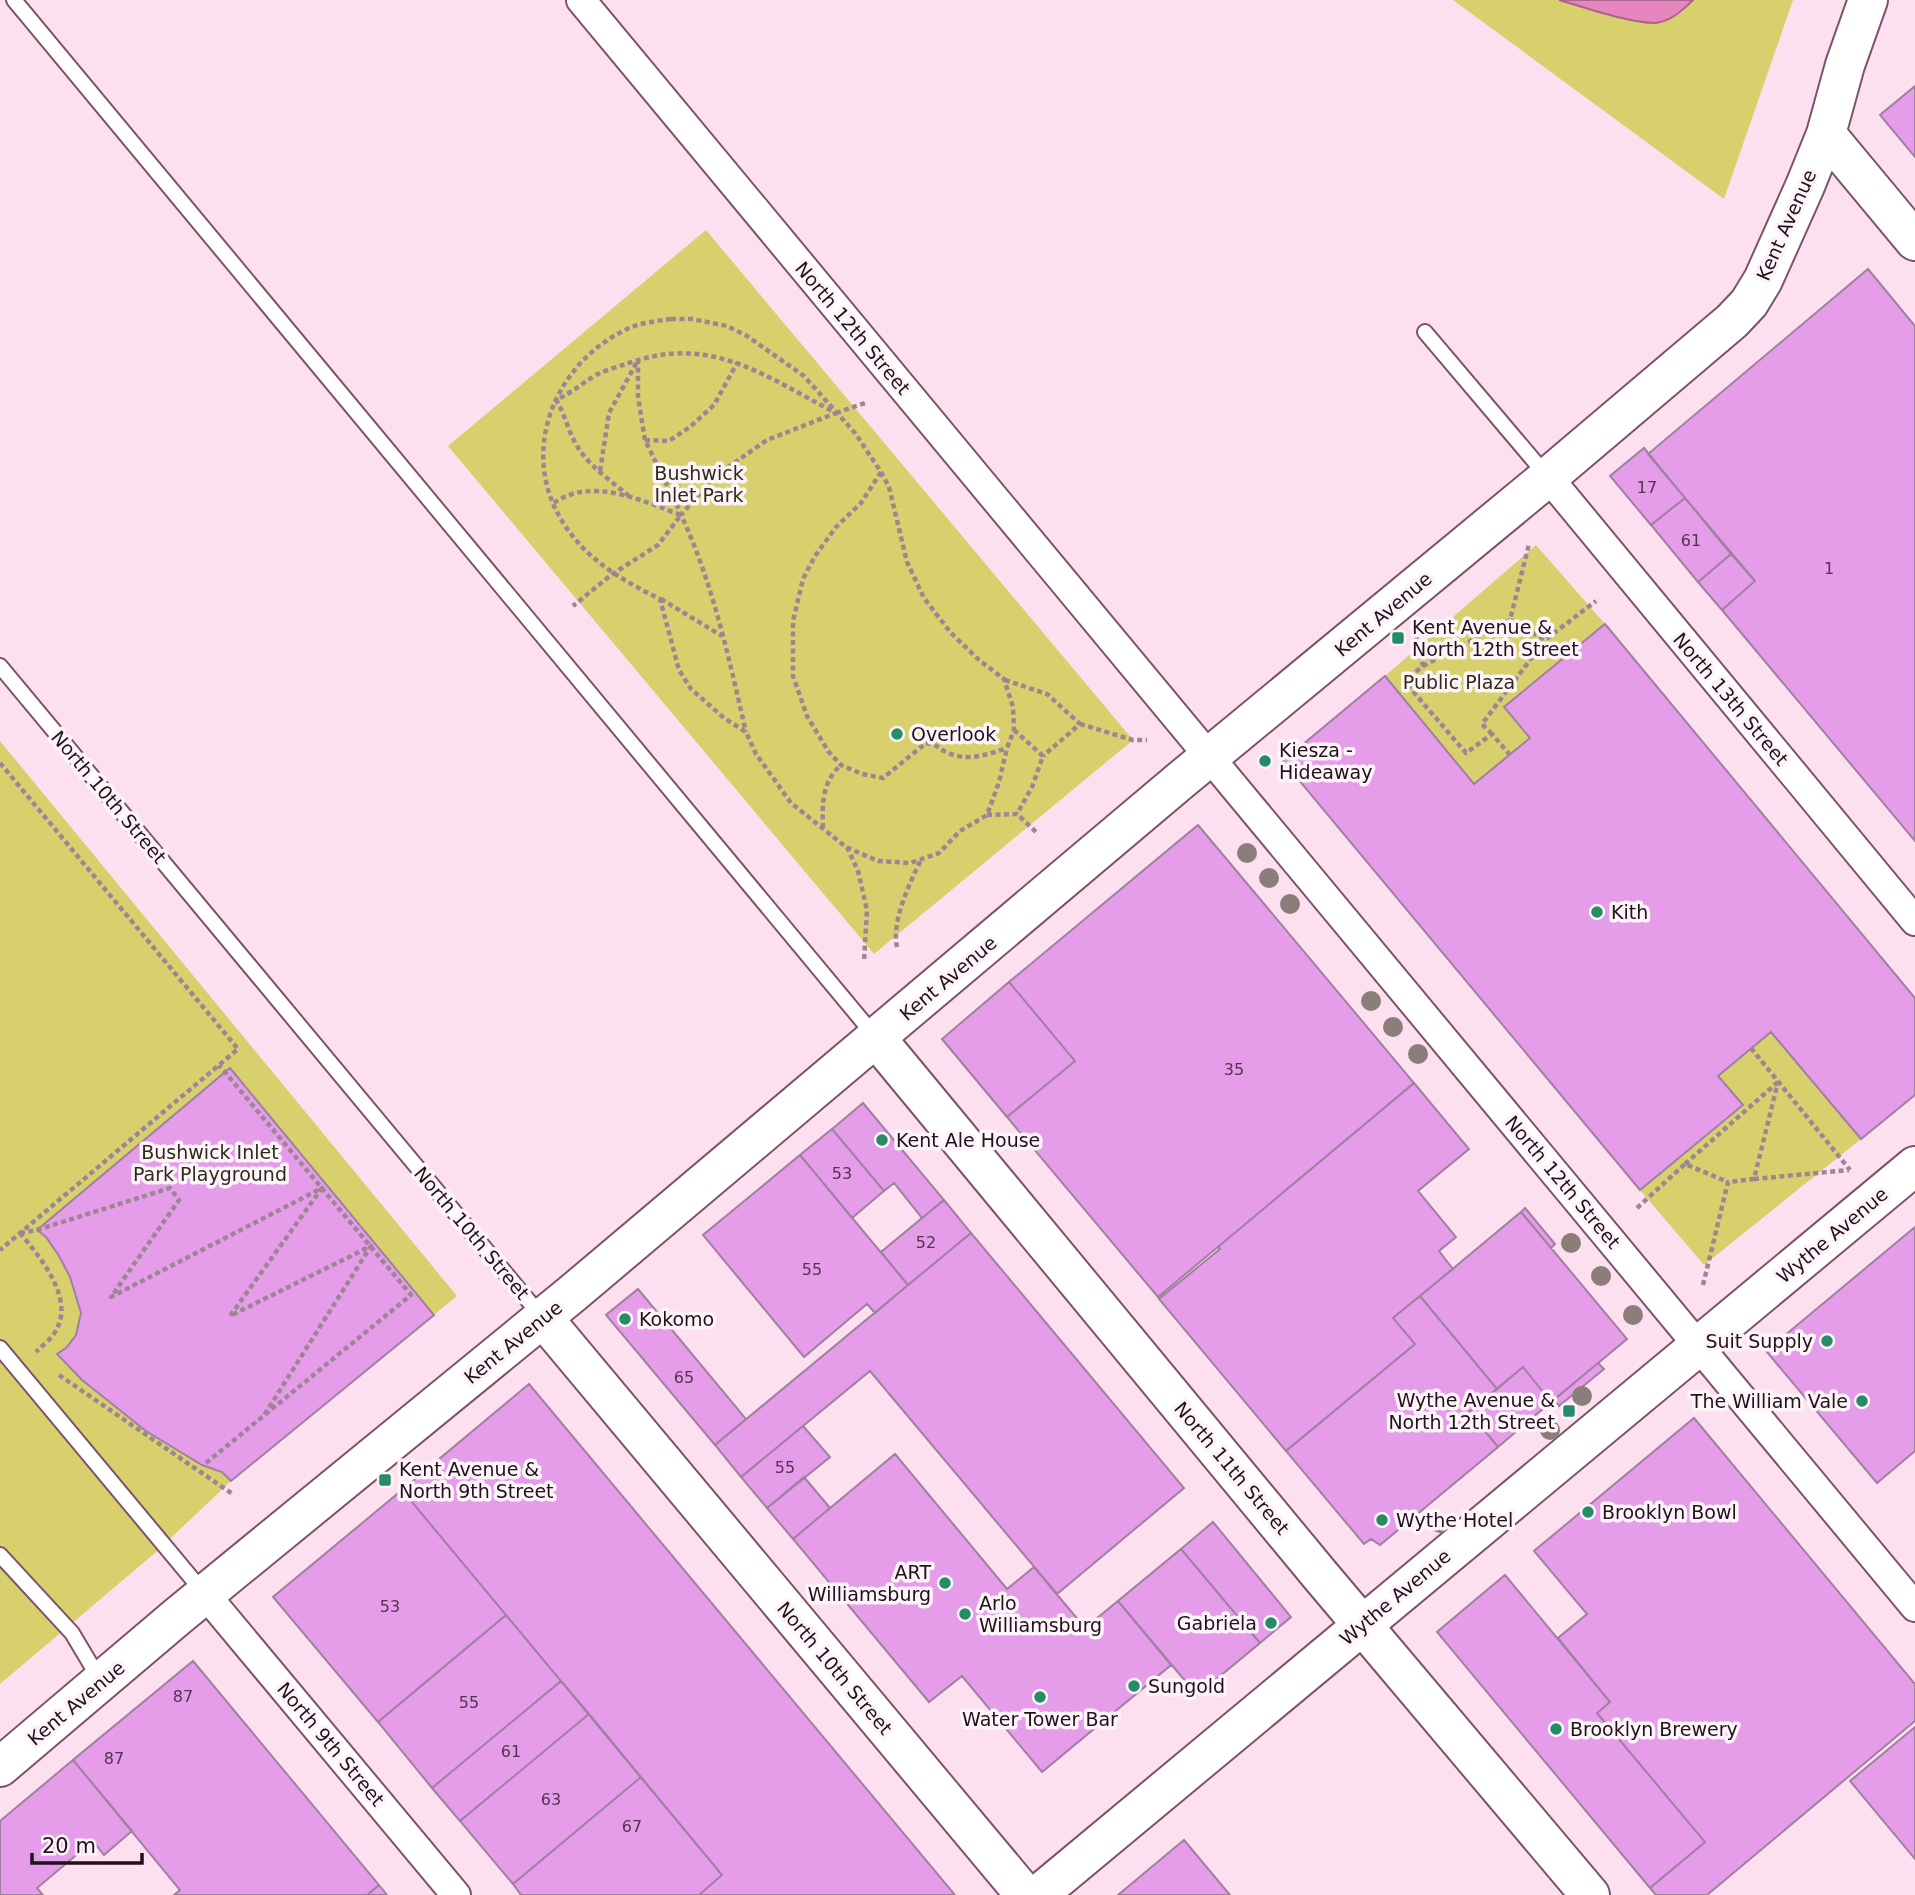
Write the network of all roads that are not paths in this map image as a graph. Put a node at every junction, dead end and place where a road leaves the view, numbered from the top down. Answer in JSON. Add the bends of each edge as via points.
{"nodes":[{"id":1,"x":14,"y":0,"type":"edge"},
{"id":2,"x":581,"y":0,"type":"edge"},
{"id":3,"x":1868,"y":0,"type":"edge"},
{"id":4,"x":1826,"y":134,"type":"junction"},
{"id":5,"x":1915,"y":241,"type":"edge"},
{"id":6,"x":1425,"y":332,"type":"dead end"},
{"id":7,"x":1548,"y":477,"type":"junction"},
{"id":8,"x":0,"y":666,"type":"edge"},
{"id":9,"x":1210,"y":758,"type":"junction"},
{"id":10,"x":1915,"y":921,"type":"edge"},
{"id":11,"x":876,"y":1038,"type":"junction"},
{"id":12,"x":1915,"y":1166,"type":"edge"},
{"id":13,"x":543,"y":1318,"type":"junction"},
{"id":14,"x":1699,"y":1346,"type":"junction"},
{"id":15,"x":0,"y":1348,"type":"edge"},
{"id":16,"x":0,"y":1555,"type":"edge"},
{"id":17,"x":205,"y":1594,"type":"junction"},
{"id":18,"x":1915,"y":1607,"type":"edge"},
{"id":19,"x":1362,"y":1625,"type":"junction"},
{"id":20,"x":101,"y":1681,"type":"junction"},
{"id":21,"x":0,"y":1767,"type":"edge"},
{"id":22,"x":456,"y":1895,"type":"edge"},
{"id":23,"x":1025,"y":1895,"type":"edge"},
{"id":24,"x":1038,"y":1895,"type":"edge"},
{"id":25,"x":1590,"y":1895,"type":"edge"}],
"edges":[{"from":1,"to":11,"type":"lane"},
{"from":2,"to":9,"type":"street","name":"North 12th Street"},
{"from":3,"to":4,"type":"main road","name":"Kent Avenue"},
{"from":4,"to":5,"type":"main road"},
{"from":4,"to":7,"type":"main road","name":"Kent Avenue","via":[[1770,268],[1749,303]]},
{"from":6,"to":7,"type":"lane"},
{"from":7,"to":9,"type":"main road","name":"Kent Avenue"},
{"from":7,"to":10,"type":"street","name":"North 13th Street"},
{"from":8,"to":13,"type":"lane","name":"North 10th Street"},
{"from":9,"to":11,"type":"main road","name":"Kent Avenue"},
{"from":9,"to":14,"type":"street","name":"North 12th Street"},
{"from":11,"to":13,"type":"main road","name":"Kent Avenue"},
{"from":11,"to":19,"type":"main road","name":"North 11th Street"},
{"from":12,"to":14,"type":"main road","name":"Wythe Avenue"},
{"from":13,"to":17,"type":"main road","name":"Kent Avenue"},
{"from":13,"to":23,"type":"main road","name":"North 10th Street"},
{"from":14,"to":18,"type":"street","name":"North 12th Street"},
{"from":14,"to":19,"type":"main road","name":"Wythe Avenue"},
{"from":15,"to":17,"type":"lane"},
{"from":16,"to":20,"type":"lane","via":[[72,1633]]},
{"from":17,"to":20,"type":"main road","name":"Kent Avenue"},
{"from":17,"to":22,"type":"street","name":"North 9th Street"},
{"from":19,"to":24,"type":"main road","name":"Wythe Avenue"},
{"from":19,"to":25,"type":"main road","name":"North 11th Street"},
{"from":20,"to":21,"type":"main road","name":"Kent Avenue"}]}
